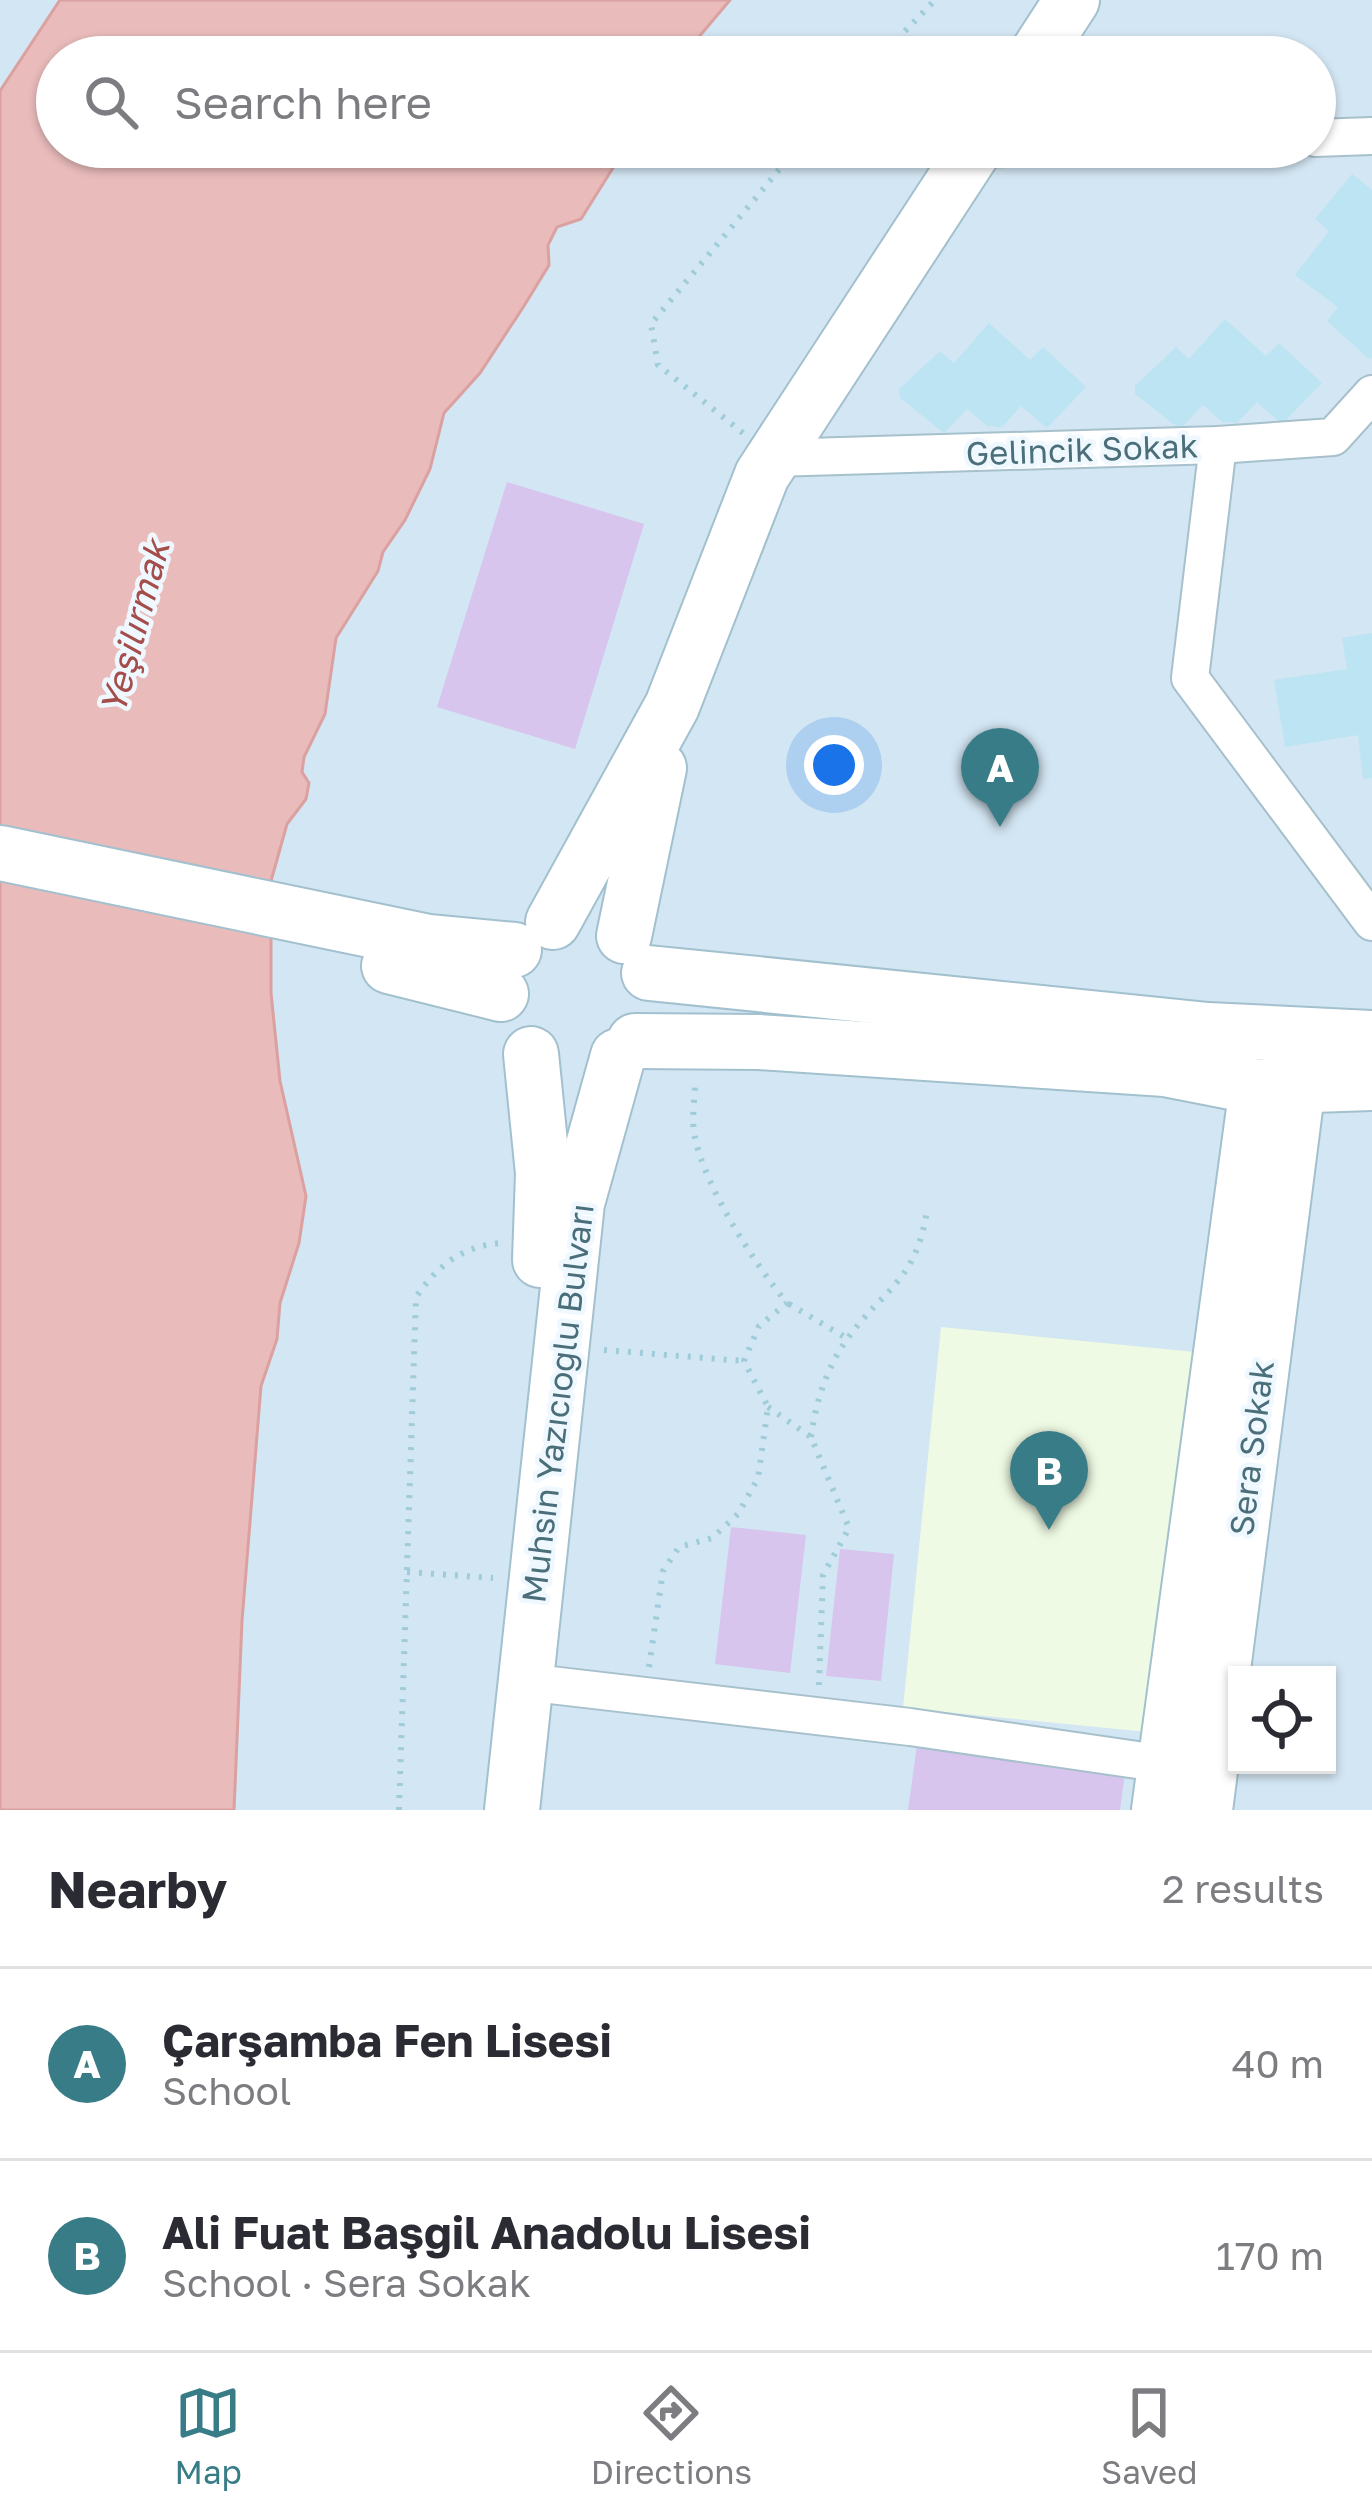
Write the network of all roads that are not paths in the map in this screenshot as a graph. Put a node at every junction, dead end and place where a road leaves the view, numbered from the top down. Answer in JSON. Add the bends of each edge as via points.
{"nodes":[{"id":1,"x":1072,"y":0,"type":"edge"},
{"id":2,"x":1049,"y":36,"type":"edge"},
{"id":3,"x":1372,"y":136,"type":"edge"},
{"id":4,"x":1336,"y":137,"type":"edge"},
{"id":5,"x":963,"y":168,"type":"edge"},
{"id":6,"x":1372,"y":394,"type":"edge"},
{"id":7,"x":1217,"y":445,"type":"junction"},
{"id":8,"x":773,"y":458,"type":"junction"},
{"id":9,"x":672,"y":706,"type":"junction"},
{"id":10,"x":0,"y":853,"type":"edge"},
{"id":11,"x":0,"y":882,"type":"edge"},
{"id":12,"x":1372,"y":922,"type":"edge"},
{"id":13,"x":637,"y":955,"type":"junction"},
{"id":14,"x":523,"y":956,"type":"junction"},
{"id":15,"x":423,"y":957,"type":"junction"},
{"id":16,"x":1372,"y":1038,"type":"edge"},
{"id":17,"x":626,"y":1048,"type":"junction"},
{"id":18,"x":531,"y":1054,"type":"junction"},
{"id":19,"x":1372,"y":1083,"type":"edge"},
{"id":20,"x":1277,"y":1086,"type":"junction"},
{"id":21,"x":525,"y":1682,"type":"junction"},
{"id":22,"x":1162,"y":1787,"type":"edge"},
{"id":23,"x":512,"y":1810,"type":"edge"},
{"id":24,"x":1205,"y":1810,"type":"edge"}],
"edges":[{"from":1,"to":2,"type":"main road"},
{"from":3,"to":4,"type":"street"},
{"from":5,"to":8,"type":"main road"},
{"from":6,"to":7,"type":"street","name":"Gelincik Sokak","via":[[1333,437]]},
{"from":7,"to":8,"type":"street","name":"Gelincik Sokak"},
{"from":7,"to":12,"type":"street","via":[[1190,678]]},
{"from":8,"to":9,"type":"main road"},
{"from":9,"to":13,"type":"main road"},
{"from":9,"to":14,"type":"main road"},
{"from":10,"to":15,"type":"main road"},
{"from":11,"to":15,"type":"main road"},
{"from":13,"to":14,"type":"main road","via":[[601,922],[577,919]]},
{"from":13,"to":16,"type":"main road","via":[[1208,1030]]},
{"from":13,"to":17,"type":"main road","via":[[652,997]]},
{"from":14,"to":15,"type":"main road"},
{"from":14,"to":18,"type":"main road","via":[[505,1017]]},
{"from":17,"to":18,"type":"main road","via":[[574,1069]]},
{"from":17,"to":20,"type":"main road","via":[[759,1042],[1165,1070]]},
{"from":17,"to":21,"type":"main road","name":"Muhsin Yazıcıoğlu Bulvarı","via":[[577,1203]]},
{"from":18,"to":21,"type":"main road","name":"Muhsin Yazıcıoğlu Bulvarı","via":[[543,1172]]},
{"from":19,"to":20,"type":"main road"},
{"from":20,"to":22,"type":"main road","name":"Sera Sokak"},
{"from":20,"to":24,"type":"main road","name":"Sera Sokak"},
{"from":21,"to":22,"type":"street","via":[[818,1715]]},
{"from":21,"to":23,"type":"main road","name":"Muhsin Yazıcıoğlu Bulvarı"}]}
